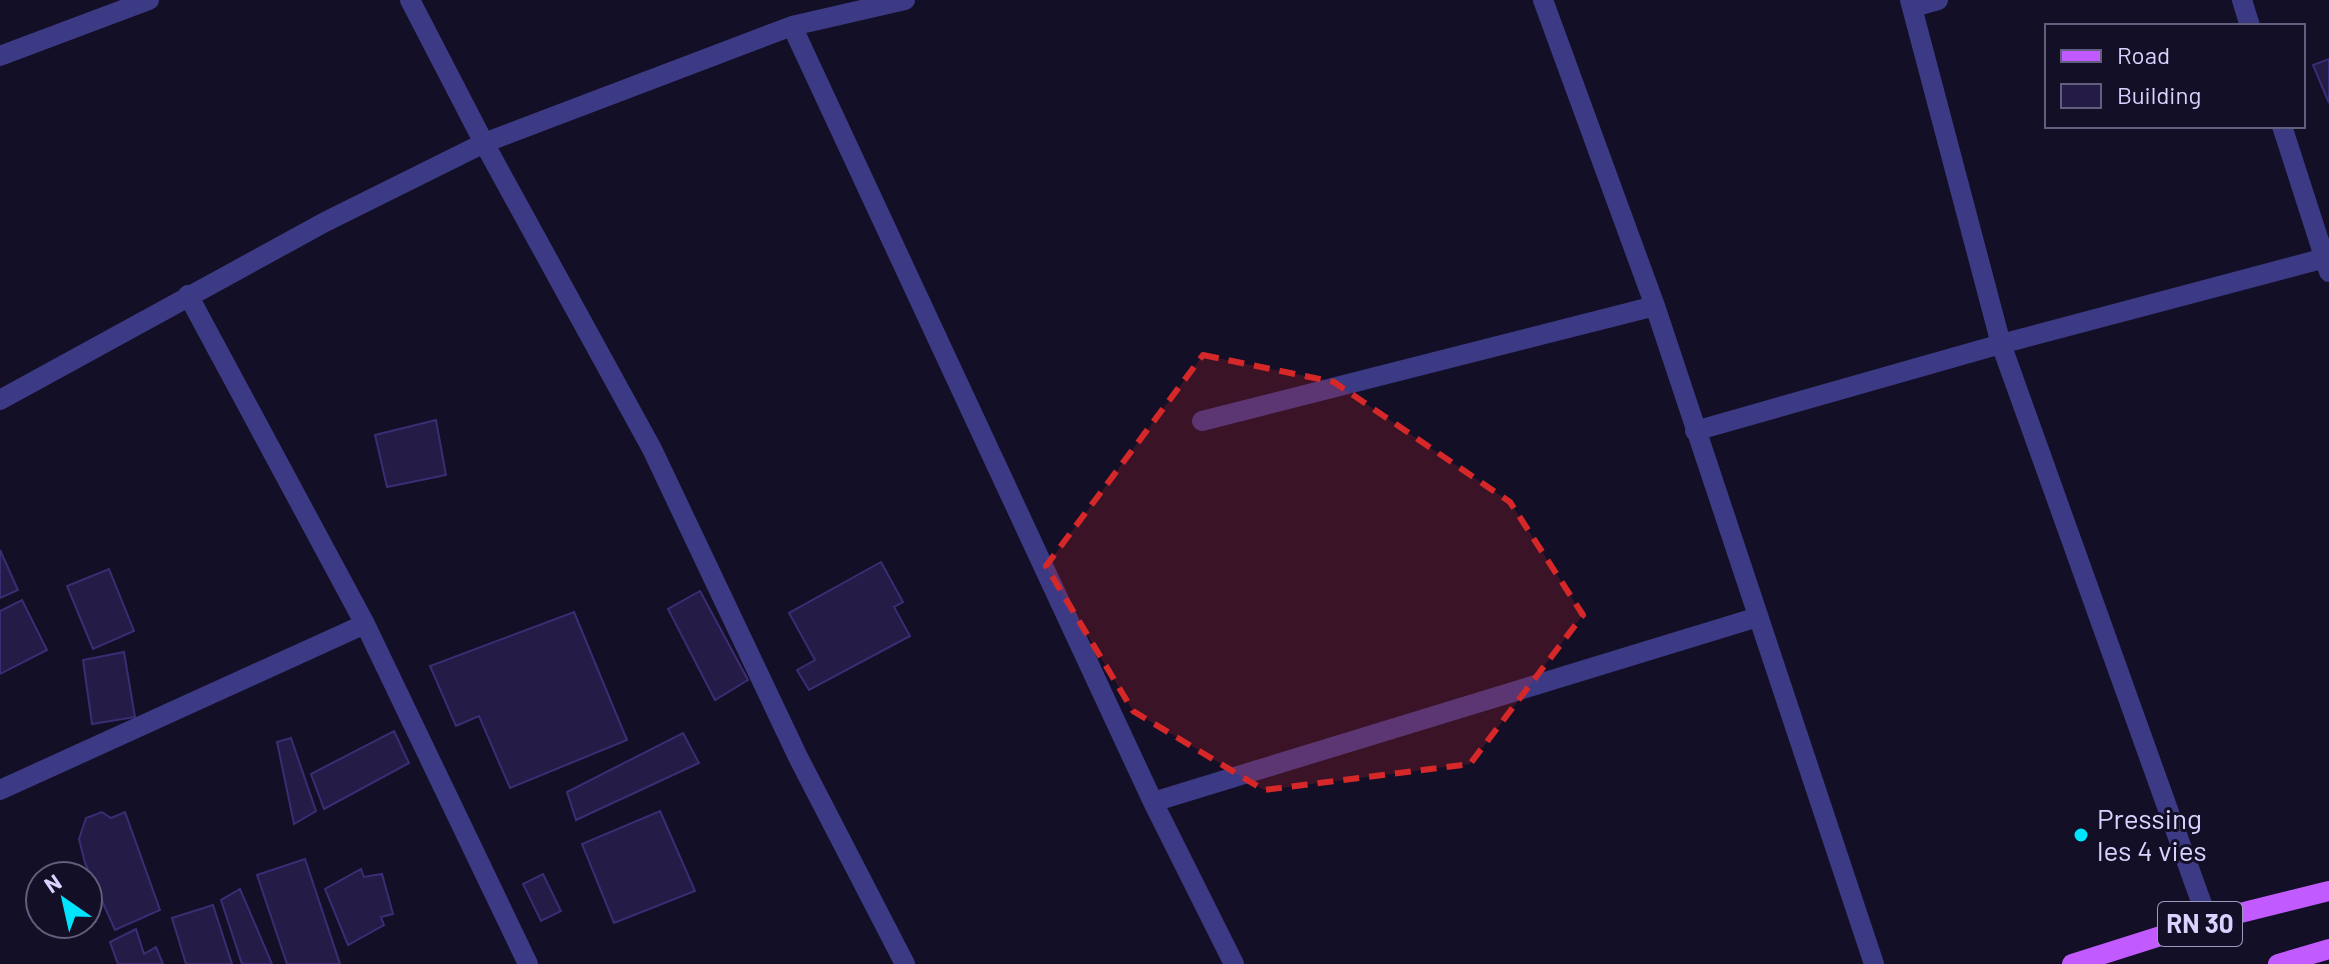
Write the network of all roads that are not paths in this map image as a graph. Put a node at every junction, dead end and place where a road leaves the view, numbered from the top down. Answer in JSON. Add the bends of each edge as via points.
{"nodes":[{"id":1,"x":149,"y":0,"type":"edge"},
{"id":2,"x":410,"y":0,"type":"edge"},
{"id":3,"x":905,"y":0,"type":"edge"},
{"id":4,"x":1543,"y":0,"type":"edge"},
{"id":5,"x":1938,"y":0,"type":"edge"},
{"id":6,"x":2242,"y":0,"type":"edge"},
{"id":7,"x":1912,"y":4,"type":"edge"},
{"id":8,"x":2249,"y":24,"type":"edge"},
{"id":9,"x":792,"y":26,"type":"junction"},
{"id":10,"x":0,"y":56,"type":"edge"},
{"id":11,"x":2283,"y":128,"type":"edge"},
{"id":12,"x":484,"y":143,"type":"junction"},
{"id":13,"x":2327,"y":265,"type":"edge"},
{"id":14,"x":188,"y":295,"type":"junction"},
{"id":15,"x":1655,"y":306,"type":"junction"},
{"id":16,"x":2001,"y":344,"type":"junction"},
{"id":17,"x":0,"y":400,"type":"edge"},
{"id":18,"x":1202,"y":421,"type":"dead end"},
{"id":19,"x":1695,"y":431,"type":"junction"},
{"id":20,"x":1758,"y":617,"type":"junction"},
{"id":21,"x":365,"y":624,"type":"junction"},
{"id":22,"x":0,"y":790,"type":"edge"},
{"id":23,"x":1153,"y":802,"type":"junction"},
{"id":24,"x":2329,"y":891,"type":"edge"},
{"id":25,"x":2208,"y":921,"type":"junction"},
{"id":26,"x":2329,"y":949,"type":"edge"},
{"id":27,"x":528,"y":964,"type":"edge"},
{"id":28,"x":905,"y":964,"type":"edge"},
{"id":29,"x":1234,"y":964,"type":"edge"},
{"id":30,"x":1874,"y":964,"type":"edge"},
{"id":31,"x":2072,"y":964,"type":"edge"},
{"id":32,"x":2278,"y":964,"type":"edge"}],
"edges":[{"from":1,"to":10,"type":"street"},
{"from":2,"to":12,"type":"street"},
{"from":3,"to":9,"type":"street"},
{"from":4,"to":15,"type":"street"},
{"from":5,"to":7,"type":"street"},
{"from":6,"to":8,"type":"street"},
{"from":7,"to":16,"type":"street"},
{"from":9,"to":12,"type":"street"},
{"from":9,"to":23,"type":"street"},
{"from":11,"to":13,"type":"street"},
{"from":12,"to":14,"type":"street"},
{"from":12,"to":28,"type":"street","via":[[652,449],[798,757]]},
{"from":13,"to":16,"type":"street"},
{"from":14,"to":17,"type":"street"},
{"from":14,"to":21,"type":"street"},
{"from":15,"to":18,"type":"street"},
{"from":15,"to":19,"type":"street"},
{"from":16,"to":19,"type":"street"},
{"from":16,"to":25,"type":"street"},
{"from":19,"to":20,"type":"street"},
{"from":20,"to":23,"type":"street"},
{"from":20,"to":30,"type":"street"},
{"from":21,"to":22,"type":"street"},
{"from":21,"to":27,"type":"street"},
{"from":23,"to":29,"type":"street"},
{"from":24,"to":25,"type":"main road","name":"RN 30","number":"RN 30"},
{"from":25,"to":31,"type":"main road","name":"RN 30","number":"RN 30"},
{"from":26,"to":32,"type":"main road","number":"RN 30"}]}
